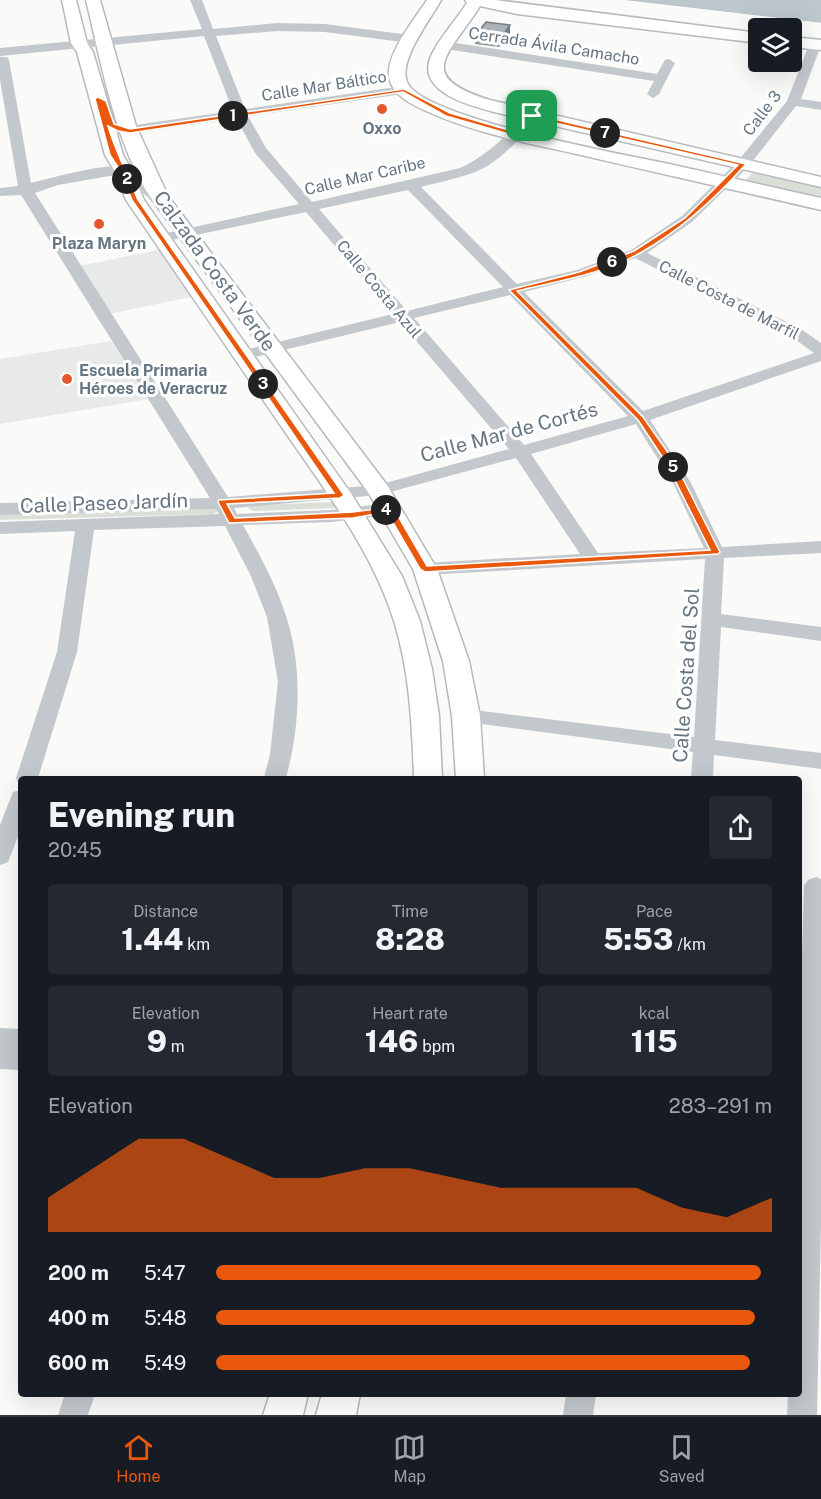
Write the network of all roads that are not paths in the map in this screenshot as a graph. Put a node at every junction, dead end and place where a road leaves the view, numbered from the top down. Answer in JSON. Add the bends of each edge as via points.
{"nodes":[{"id":1,"x":69,"y":0,"type":"edge"},
{"id":2,"x":93,"y":0,"type":"edge"},
{"id":3,"x":196,"y":0,"type":"edge"},
{"id":4,"x":434,"y":0,"type":"edge"},
{"id":5,"x":475,"y":0,"type":"edge"},
{"id":6,"x":522,"y":0,"type":"edge"},
{"id":7,"x":748,"y":31,"type":"edge"},
{"id":8,"x":209,"y":32,"type":"junction"},
{"id":9,"x":748,"y":37,"type":"edge"},
{"id":10,"x":410,"y":39,"type":"junction"},
{"id":11,"x":802,"y":39,"type":"edge"},
{"id":12,"x":802,"y":42,"type":"edge"},
{"id":13,"x":819,"y":43,"type":"edge"},
{"id":14,"x":91,"y":46,"type":"junction"},
{"id":15,"x":440,"y":52,"type":"junction"},
{"id":16,"x":1,"y":54,"type":"edge"},
{"id":17,"x":669,"y":63,"type":"dead end"},
{"id":18,"x":661,"y":78,"type":"junction"},
{"id":19,"x":404,"y":90,"type":"junction"},
{"id":20,"x":653,"y":94,"type":"dead end"},
{"id":21,"x":98,"y":99,"type":"junction"},
{"id":22,"x":793,"y":102,"type":"junction"},
{"id":23,"x":821,"y":106,"type":"edge"},
{"id":24,"x":241,"y":115,"type":"junction"},
{"id":25,"x":532,"y":116,"type":"junction"},
{"id":26,"x":130,"y":131,"type":"junction"},
{"id":27,"x":107,"y":133,"type":"junction"},
{"id":28,"x":516,"y":135,"type":"junction"},
{"id":29,"x":743,"y":164,"type":"junction"},
{"id":30,"x":125,"y":175,"type":"junction"},
{"id":31,"x":726,"y":182,"type":"junction"},
{"id":32,"x":821,"y":182,"type":"edge"},
{"id":33,"x":411,"y":185,"type":"junction"},
{"id":34,"x":25,"y":189,"type":"junction"},
{"id":35,"x":0,"y":192,"type":"edge"},
{"id":36,"x":159,"y":197,"type":"junction"},
{"id":37,"x":821,"y":204,"type":"edge"},
{"id":38,"x":310,"y":207,"type":"junction"},
{"id":39,"x":186,"y":234,"type":"junction"},
{"id":40,"x":162,"y":238,"type":"junction"},
{"id":41,"x":636,"y":253,"type":"junction"},
{"id":42,"x":512,"y":290,"type":"junction"},
{"id":43,"x":213,"y":311,"type":"junction"},
{"id":44,"x":402,"y":316,"type":"junction"},
{"id":45,"x":271,"y":348,"type":"junction"},
{"id":46,"x":821,"y":350,"type":"edge"},
{"id":47,"x":243,"y":355,"type":"junction"},
{"id":48,"x":821,"y":356,"type":"edge"},
{"id":49,"x":640,"y":418,"type":"junction"},
{"id":50,"x":519,"y":451,"type":"junction"},
{"id":51,"x":379,"y":490,"type":"junction"},
{"id":52,"x":340,"y":495,"type":"junction"},
{"id":53,"x":222,"y":502,"type":"junction"},
{"id":54,"x":0,"y":509,"type":"edge"},
{"id":55,"x":390,"y":509,"type":"junction"},
{"id":56,"x":353,"y":515,"type":"junction"},
{"id":57,"x":232,"y":521,"type":"junction"},
{"id":58,"x":85,"y":526,"type":"junction"},
{"id":59,"x":0,"y":528,"type":"edge"},
{"id":60,"x":821,"y":547,"type":"edge"},
{"id":61,"x":715,"y":552,"type":"junction"},
{"id":62,"x":593,"y":560,"type":"junction"},
{"id":63,"x":425,"y":569,"type":"junction"},
{"id":64,"x":712,"y":619,"type":"junction"},
{"id":65,"x":821,"y":634,"type":"edge"},
{"id":66,"x":466,"y":716,"type":"junction"},
{"id":67,"x":705,"y":744,"type":"junction"},
{"id":68,"x":821,"y":760,"type":"edge"},
{"id":69,"x":28,"y":776,"type":"edge"},
{"id":70,"x":276,"y":776,"type":"edge"},
{"id":71,"x":428,"y":776,"type":"edge"},
{"id":72,"x":470,"y":776,"type":"edge"},
{"id":73,"x":702,"y":776,"type":"edge"},
{"id":74,"x":18,"y":806,"type":"edge"},
{"id":75,"x":0,"y":856,"type":"edge"},
{"id":76,"x":812,"y":898,"type":"edge"},
{"id":77,"x":0,"y":1039,"type":"edge"},
{"id":78,"x":18,"y":1040,"type":"edge"},
{"id":79,"x":0,"y":1058,"type":"edge"},
{"id":80,"x":18,"y":1059,"type":"edge"},
{"id":81,"x":802,"y":1353,"type":"edge"},
{"id":82,"x":79,"y":1397,"type":"edge"},
{"id":83,"x":288,"y":1397,"type":"edge"},
{"id":84,"x":340,"y":1397,"type":"edge"},
{"id":85,"x":581,"y":1397,"type":"edge"},
{"id":86,"x":73,"y":1415,"type":"edge"},
{"id":87,"x":283,"y":1415,"type":"edge"},
{"id":88,"x":336,"y":1415,"type":"edge"},
{"id":89,"x":578,"y":1415,"type":"edge"}],
"edges":[{"from":1,"to":14,"type":"main road"},
{"from":2,"to":14,"type":"main road"},
{"from":3,"to":8,"type":"street","name":"Calle Costa Azul"},
{"from":4,"to":10,"type":"main road"},
{"from":5,"to":9,"type":"main road","via":[[517,9]]},
{"from":5,"to":15,"type":"main road"},
{"from":6,"to":7,"type":"main road"},
{"from":8,"to":10,"type":"street","via":[[298,27]]},
{"from":8,"to":14,"type":"street"},
{"from":8,"to":24,"type":"street","name":"Calle Costa Azul"},
{"from":10,"to":15,"type":"main road","via":[[435,42]]},
{"from":10,"to":19,"type":"main road","via":[[396,70],[397,81]]},
{"from":11,"to":13,"type":"main road"},
{"from":12,"to":13,"type":"main road"},
{"from":13,"to":22,"type":"street","name":"Calle 3"},
{"from":14,"to":16,"type":"street"},
{"from":14,"to":21,"type":"main road","name":"Calzada Costa Verde"},
{"from":14,"to":26,"type":"main road","name":"Calzada Costa Verde","via":[[115,79]]},
{"from":15,"to":18,"type":"street","name":"Cerrada Ávila Camacho"},
{"from":15,"to":25,"type":"main road","via":[[438,78],[443,85],[473,100]]},
{"from":16,"to":34,"type":"street"},
{"from":17,"to":18,"type":"street"},
{"from":18,"to":20,"type":"street"},
{"from":19,"to":24,"type":"street","name":"Calle Mar Báltico"},
{"from":19,"to":28,"type":"main road","via":[[448,114]]},
{"from":21,"to":26,"type":"street","via":[[104,102],[111,125]]},
{"from":21,"to":27,"type":"main road","name":"Calzada Costa Verde"},
{"from":22,"to":23,"type":"street"},
{"from":22,"to":29,"type":"street","name":"Calle 3"},
{"from":24,"to":26,"type":"street","name":"Calle Mar Báltico"},
{"from":24,"to":38,"type":"street","name":"Calle Costa Azul","via":[[267,159]]},
{"from":25,"to":28,"type":"street","name":"Calle Mar Caribe"},
{"from":25,"to":29,"type":"main road"},
{"from":26,"to":27,"type":"street","name":"Calle Mar Báltico"},
{"from":26,"to":36,"type":"main road","name":"Calzada Costa Verde"},
{"from":27,"to":30,"type":"main road","name":"Calzada Costa Verde"},
{"from":28,"to":31,"type":"main road"},
{"from":28,"to":33,"type":"street","name":"Calle Mar Caribe","via":[[484,162]]},
{"from":29,"to":31,"type":"street","name":"Calle 3"},
{"from":29,"to":32,"type":"main road"},
{"from":30,"to":34,"type":"street"},
{"from":30,"to":36,"type":"street","via":[[137,176],[149,194]]},
{"from":30,"to":40,"type":"main road","name":"Calzada Costa Verde","via":[[135,200]]},
{"from":31,"to":37,"type":"main road"},
{"from":31,"to":41,"type":"street","name":"Calle 3","via":[[687,219]]},
{"from":33,"to":38,"type":"street","name":"Calle Mar Caribe"},
{"from":33,"to":42,"type":"street","name":"Calle Costa del Sol"},
{"from":34,"to":35,"type":"street"},
{"from":34,"to":53,"type":"street"},
{"from":36,"to":39,"type":"main road","name":"Calzada Costa Verde"},
{"from":38,"to":39,"type":"street","name":"Calle Mar Caribe"},
{"from":38,"to":44,"type":"street","name":"Calle Costa Azul"},
{"from":39,"to":40,"type":"street","name":"Calle Mar Caribe"},
{"from":39,"to":45,"type":"main road","name":"Calzada Costa Verde"},
{"from":40,"to":43,"type":"main road","name":"Calzada Costa Verde"},
{"from":41,"to":42,"type":"street","name":"Calle 3","via":[[582,273]]},
{"from":41,"to":46,"type":"street","name":"Calle Costa de Marfil","via":[[795,332]]},
{"from":42,"to":44,"type":"street","name":"Calle 3"},
{"from":42,"to":49,"type":"street","name":"Calle Costa del Sol"},
{"from":43,"to":45,"type":"street","via":[[223,314],[244,344]]},
{"from":43,"to":47,"type":"main road","name":"Calzada Costa Verde"},
{"from":44,"to":45,"type":"street","name":"Calle 3"},
{"from":44,"to":50,"type":"street","name":"Calle Costa Azul"},
{"from":45,"to":47,"type":"street","name":"Calle 3"},
{"from":45,"to":51,"type":"main road","name":"Calzada Costa Verde"},
{"from":47,"to":52,"type":"main road","name":"Calzada Costa Verde"},
{"from":48,"to":49,"type":"street","name":"Calle Mar de Cortés"},
{"from":49,"to":50,"type":"street","name":"Calle Mar de Cortés"},
{"from":49,"to":61,"type":"street","name":"Calle Costa del Sol","via":[[669,461]]},
{"from":50,"to":51,"type":"street","name":"Calle Mar de Cortés"},
{"from":50,"to":62,"type":"street","name":"Calle Costa Azul"},
{"from":51,"to":52,"type":"street","name":"Calle Paseo Jardín"},
{"from":51,"to":55,"type":"main road","name":"Calzada Costa Verde"},
{"from":52,"to":53,"type":"street","name":"Calle Paseo Jardín"},
{"from":52,"to":56,"type":"main road","name":"Calzada Costa Verde"},
{"from":53,"to":54,"type":"street","name":"Calle Paseo Jardín"},
{"from":53,"to":57,"type":"street"},
{"from":55,"to":56,"type":"street","name":"Calle Paseo Jardín"},
{"from":55,"to":63,"type":"main road","name":"Calzada Costa Verde"},
{"from":56,"to":57,"type":"street","name":"Calle Paseo Jardín"},
{"from":56,"to":71,"type":"main road","name":"Calzada Costa Verde","via":[[390,576],[407,621],[423,704]]},
{"from":57,"to":58,"type":"street","name":"Calle Paseo Jardín"},
{"from":57,"to":70,"type":"street","via":[[277,617],[288,682]]},
{"from":58,"to":59,"type":"street","name":"Calle Paseo Jardín"},
{"from":58,"to":69,"type":"street","via":[[67,652]]},
{"from":60,"to":61,"type":"street"},
{"from":61,"to":62,"type":"street"},
{"from":61,"to":64,"type":"street","name":"Calle Costa del Sol"},
{"from":62,"to":63,"type":"street"},
{"from":63,"to":66,"type":"main road","name":"Calzada Costa Verde","via":[[456,661]]},
{"from":64,"to":65,"type":"street"},
{"from":64,"to":67,"type":"street","name":"Calle Costa del Sol"},
{"from":66,"to":67,"type":"street"},
{"from":66,"to":72,"type":"main road","name":"Calzada Costa Verde"},
{"from":67,"to":68,"type":"street"},
{"from":67,"to":73,"type":"street","name":"Calle Costa del Sol"},
{"from":74,"to":75,"type":"street"},
{"from":76,"to":81,"type":"street"},
{"from":77,"to":78,"type":"street"},
{"from":79,"to":80,"type":"street"},
{"from":82,"to":86,"type":"street"},
{"from":83,"to":87,"type":"main road"},
{"from":84,"to":88,"type":"main road"},
{"from":85,"to":89,"type":"street"}]}
